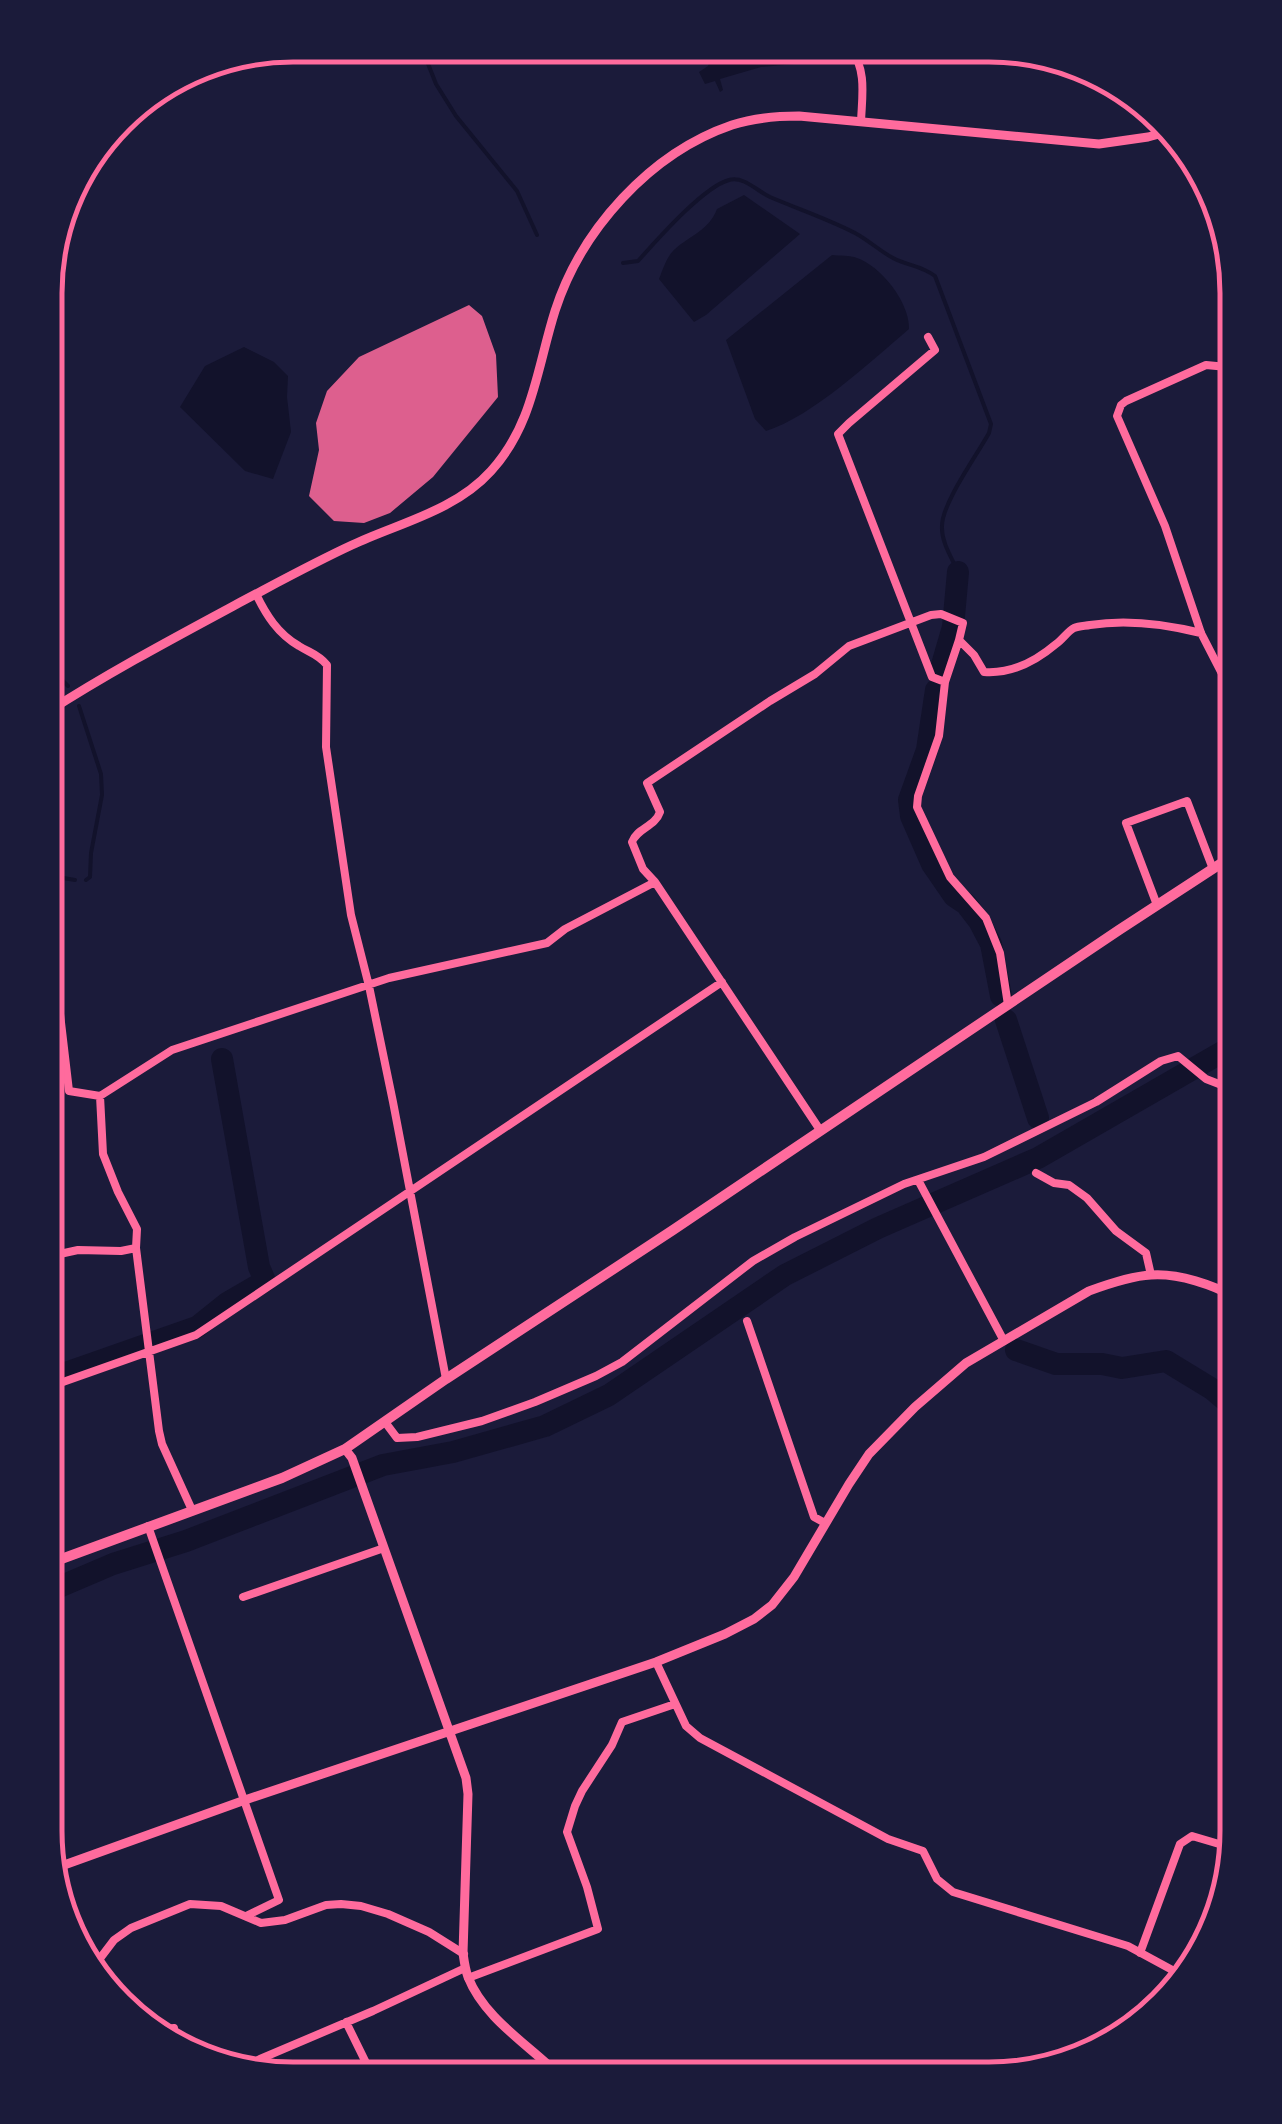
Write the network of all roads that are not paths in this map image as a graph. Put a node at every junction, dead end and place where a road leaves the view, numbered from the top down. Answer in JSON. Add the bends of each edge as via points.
{"nodes":[{"id":1,"x":859,"y":62,"type":"edge"},
{"id":2,"x":861,"y":122,"type":"junction"},
{"id":3,"x":1156,"y":135,"type":"edge"},
{"id":4,"x":928,"y":337,"type":"dead end"},
{"id":5,"x":1220,"y":366,"type":"edge"},
{"id":6,"x":256,"y":594,"type":"junction"},
{"id":7,"x":913,"y":622,"type":"junction"},
{"id":8,"x":1201,"y":632,"type":"junction"},
{"id":9,"x":959,"y":640,"type":"junction"},
{"id":10,"x":1220,"y":668,"type":"edge"},
{"id":11,"x":945,"y":682,"type":"junction"},
{"id":12,"x":62,"y":703,"type":"edge"},
{"id":13,"x":1220,"y":864,"type":"edge"},
{"id":14,"x":1212,"y":869,"type":"junction"},
{"id":15,"x":655,"y":882,"type":"junction"},
{"id":16,"x":1157,"y":905,"type":"junction"},
{"id":17,"x":722,"y":982,"type":"junction"},
{"id":18,"x":369,"y":986,"type":"junction"},
{"id":19,"x":1008,"y":1005,"type":"junction"},
{"id":20,"x":62,"y":1030,"type":"edge"},
{"id":21,"x":1219,"y":1084,"type":"edge"},
{"id":22,"x":100,"y":1096,"type":"junction"},
{"id":23,"x":820,"y":1130,"type":"junction"},
{"id":24,"x":1036,"y":1173,"type":"dead end"},
{"id":25,"x":920,"y":1184,"type":"junction"},
{"id":26,"x":410,"y":1191,"type":"junction"},
{"id":27,"x":136,"y":1248,"type":"junction"},
{"id":28,"x":62,"y":1254,"type":"edge"},
{"id":29,"x":1151,"y":1275,"type":"junction"},
{"id":30,"x":1219,"y":1291,"type":"edge"},
{"id":31,"x":747,"y":1321,"type":"dead end"},
{"id":32,"x":1004,"y":1341,"type":"junction"},
{"id":33,"x":149,"y":1353,"type":"junction"},
{"id":34,"x":446,"y":1379,"type":"junction"},
{"id":35,"x":62,"y":1383,"type":"edge"},
{"id":36,"x":385,"y":1422,"type":"junction"},
{"id":37,"x":349,"y":1454,"type":"junction"},
{"id":38,"x":192,"y":1510,"type":"junction"},
{"id":39,"x":825,"y":1524,"type":"junction"},
{"id":40,"x":149,"y":1529,"type":"junction"},
{"id":41,"x":384,"y":1548,"type":"junction"},
{"id":42,"x":62,"y":1559,"type":"edge"},
{"id":43,"x":243,"y":1597,"type":"dead end"},
{"id":44,"x":656,"y":1662,"type":"junction"},
{"id":45,"x":675,"y":1704,"type":"junction"},
{"id":46,"x":451,"y":1732,"type":"junction"},
{"id":47,"x":245,"y":1800,"type":"junction"},
{"id":48,"x":1219,"y":1844,"type":"edge"},
{"id":49,"x":65,"y":1865,"type":"edge"},
{"id":50,"x":246,"y":1916,"type":"junction"},
{"id":51,"x":464,"y":1954,"type":"junction"},
{"id":52,"x":1140,"y":1954,"type":"junction"},
{"id":53,"x":101,"y":1957,"type":"edge"},
{"id":54,"x":1172,"y":1970,"type":"edge"},
{"id":55,"x":467,"y":1973,"type":"junction"},
{"id":56,"x":346,"y":2022,"type":"junction"},
{"id":57,"x":260,"y":2059,"type":"edge"},
{"id":58,"x":366,"y":2062,"type":"edge"},
{"id":59,"x":544,"y":2062,"type":"edge"}],
"edges":[{"from":1,"to":2,"type":"street"},
{"from":2,"to":3,"type":"street","via":[[1099,144]]},
{"from":2,"to":6,"type":"street","via":[[751,120],[666,161],[606,214],[571,271],[524,422],[489,474],[458,499]]},
{"from":4,"to":7,"type":"street","via":[[935,350],[838,434]]},
{"from":5,"to":8,"type":"street","via":[[1206,365],[1126,401],[1118,416],[1166,526]]},
{"from":6,"to":12,"type":"street"},
{"from":6,"to":18,"type":"street","via":[[284,636],[326,665],[326,747],[351,915]]},
{"from":7,"to":9,"type":"street","via":[[941,614],[963,623]]},
{"from":7,"to":11,"type":"street","via":[[932,676]]},
{"from":7,"to":15,"type":"street","via":[[849,646],[647,783],[658,820],[632,842]]},
{"from":8,"to":9,"type":"street","via":[[1140,623],[1074,628],[1038,658],[988,673]]},
{"from":8,"to":10,"type":"street"},
{"from":9,"to":11,"type":"street"},
{"from":11,"to":19,"type":"street","via":[[939,736],[917,807],[950,877],[986,918]]},
{"from":13,"to":14,"type":"main road"},
{"from":14,"to":16,"type":"main road"},
{"from":14,"to":16,"type":"street","via":[[1187,801],[1126,823]]},
{"from":15,"to":17,"type":"street"},
{"from":15,"to":18,"type":"street","via":[[546,943]]},
{"from":16,"to":19,"type":"main road"},
{"from":17,"to":23,"type":"street"},
{"from":17,"to":26,"type":"street"},
{"from":18,"to":22,"type":"street","via":[[172,1050]]},
{"from":18,"to":26,"type":"street"},
{"from":19,"to":23,"type":"main road"},
{"from":20,"to":22,"type":"street","via":[[69,1090]]},
{"from":21,"to":25,"type":"street","via":[[1178,1056],[1162,1061],[1096,1102]]},
{"from":22,"to":27,"type":"street","via":[[103,1154],[137,1229]]},
{"from":23,"to":34,"type":"main road"},
{"from":24,"to":29,"type":"street","via":[[1088,1198],[1146,1253]]},
{"from":25,"to":32,"type":"street"},
{"from":25,"to":36,"type":"street","via":[[882,1194],[795,1237],[596,1376],[518,1409],[417,1437],[396,1438]]},
{"from":26,"to":33,"type":"street","via":[[196,1335]]},
{"from":26,"to":34,"type":"street"},
{"from":27,"to":28,"type":"street"},
{"from":27,"to":33,"type":"street"},
{"from":29,"to":30,"type":"street"},
{"from":29,"to":32,"type":"street","via":[[1088,1290]]},
{"from":31,"to":39,"type":"street","via":[[814,1517]]},
{"from":32,"to":39,"type":"street","via":[[935,1388],[869,1454]]},
{"from":33,"to":35,"type":"street"},
{"from":33,"to":38,"type":"street","via":[[162,1444]]},
{"from":34,"to":36,"type":"main road"},
{"from":36,"to":37,"type":"main road"},
{"from":37,"to":38,"type":"main road"},
{"from":37,"to":41,"type":"street"},
{"from":38,"to":40,"type":"main road"},
{"from":39,"to":44,"type":"street","via":[[794,1577],[754,1620]]},
{"from":40,"to":42,"type":"main road"},
{"from":40,"to":47,"type":"street"},
{"from":41,"to":43,"type":"street"},
{"from":41,"to":46,"type":"street"},
{"from":44,"to":45,"type":"street"},
{"from":44,"to":46,"type":"street"},
{"from":45,"to":52,"type":"street","via":[[686,1726],[709,1744],[888,1840],[923,1850],[953,1892]]},
{"from":45,"to":55,"type":"street","via":[[622,1722],[575,1806],[567,1832],[598,1929]]},
{"from":46,"to":47,"type":"street"},
{"from":46,"to":51,"type":"street","via":[[468,1794]]},
{"from":47,"to":49,"type":"street"},
{"from":47,"to":50,"type":"street","via":[[279,1900]]},
{"from":48,"to":52,"type":"street","via":[[1192,1836],[1180,1844]]},
{"from":50,"to":51,"type":"street","via":[[261,1923],[326,1905],[361,1906],[430,1932]]},
{"from":50,"to":53,"type":"street","via":[[190,1904],[131,1928]]},
{"from":51,"to":55,"type":"street"},
{"from":52,"to":54,"type":"street"},
{"from":55,"to":56,"type":"street"},
{"from":55,"to":59,"type":"street","via":[[504,2027]]},
{"from":56,"to":57,"type":"street"},
{"from":56,"to":58,"type":"street"}]}
